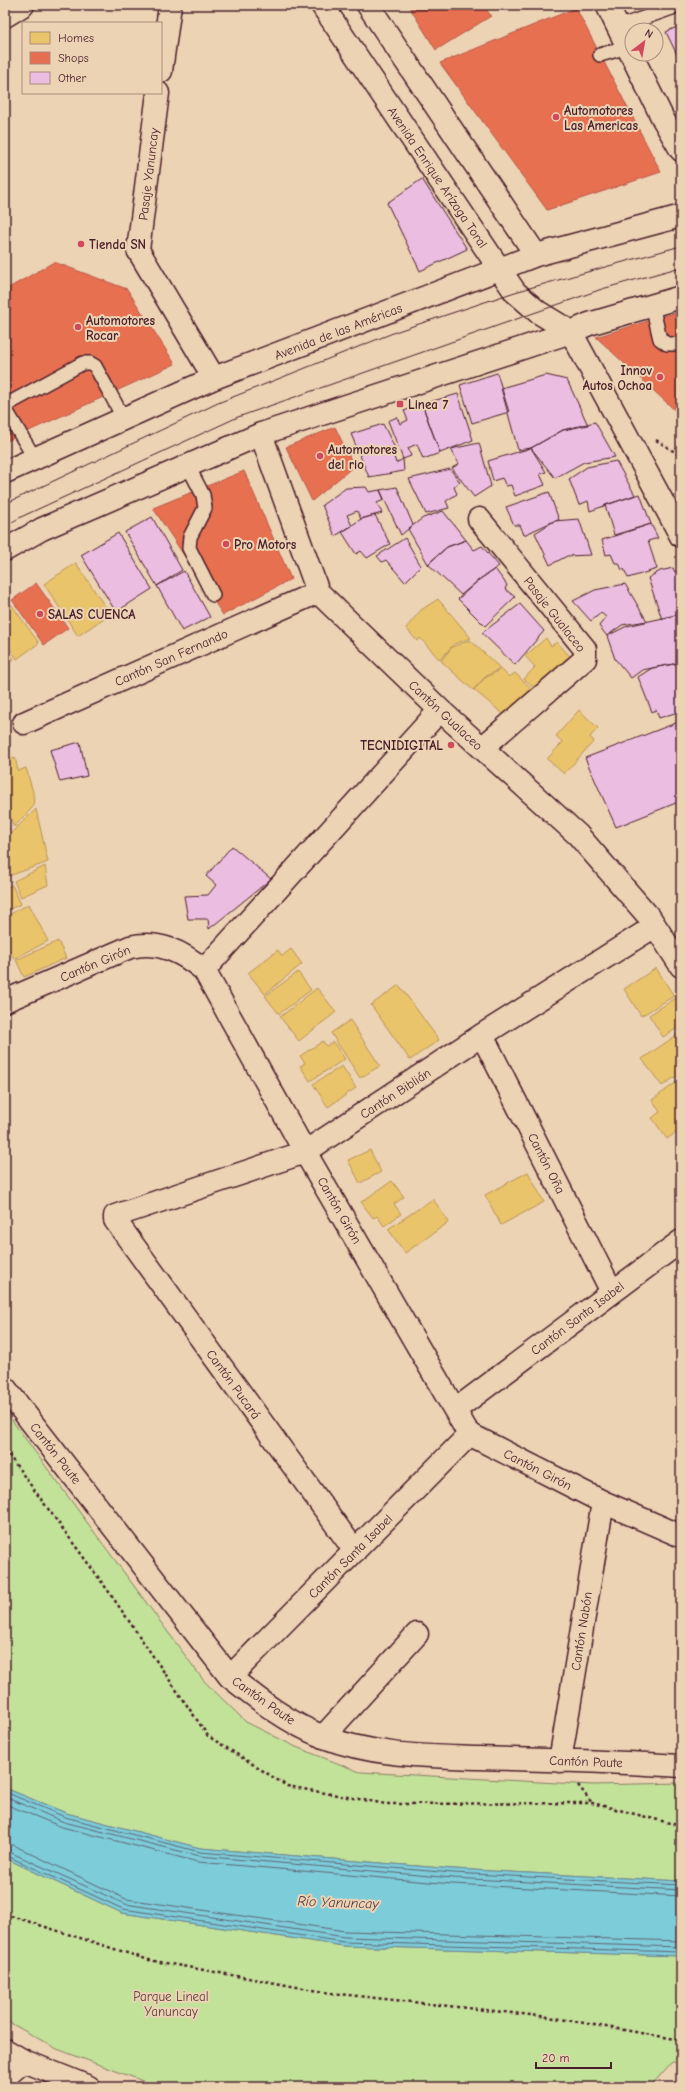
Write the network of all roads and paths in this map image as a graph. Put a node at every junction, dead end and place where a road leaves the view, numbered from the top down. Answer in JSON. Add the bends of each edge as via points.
{"nodes":[{"id":1,"x":23,"y":5,"type":"edge"},
{"id":2,"x":170,"y":5,"type":"edge"},
{"id":3,"x":322,"y":5,"type":"edge"},
{"id":4,"x":368,"y":5,"type":"edge"},
{"id":5,"x":607,"y":5,"type":"edge"},
{"id":6,"x":674,"y":5,"type":"edge"},
{"id":7,"x":5,"y":16,"type":"edge"},
{"id":8,"x":618,"y":27,"type":"junction"},
{"id":9,"x":624,"y":39,"type":"edge"},
{"id":10,"x":624,"y":48,"type":"edge"},
{"id":11,"x":600,"y":55,"type":"dead end"},
{"id":12,"x":635,"y":62,"type":"edge"},
{"id":13,"x":162,"y":64,"type":"edge"},
{"id":14,"x":158,"y":94,"type":"edge"},
{"id":15,"x":681,"y":150,"type":"edge"},
{"id":16,"x":681,"y":216,"type":"edge"},
{"id":17,"x":536,"y":256,"type":"junction"},
{"id":18,"x":500,"y":269,"type":"junction"},
{"id":19,"x":681,"y":297,"type":"edge"},
{"id":20,"x":652,"y":306,"type":"junction"},
{"id":21,"x":571,"y":332,"type":"junction"},
{"id":22,"x":681,"y":344,"type":"edge"},
{"id":23,"x":214,"y":378,"type":"junction"},
{"id":24,"x":124,"y":419,"type":"junction"},
{"id":25,"x":261,"y":434,"type":"junction"},
{"id":26,"x":34,"y":459,"type":"junction"},
{"id":27,"x":188,"y":466,"type":"junction"},
{"id":28,"x":5,"y":472,"type":"edge"},
{"id":29,"x":479,"y":520,"type":"dead end"},
{"id":30,"x":681,"y":536,"type":"edge"},
{"id":31,"x":5,"y":550,"type":"edge"},
{"id":32,"x":318,"y":592,"type":"junction"},
{"id":33,"x":213,"y":595,"type":"dead end"},
{"id":34,"x":440,"y":710,"type":"junction"},
{"id":35,"x":24,"y":723,"type":"dead end"},
{"id":36,"x":482,"y":748,"type":"junction"},
{"id":37,"x":655,"y":926,"type":"junction"},
{"id":38,"x":681,"y":966,"type":"edge"},
{"id":39,"x":204,"y":970,"type":"junction"},
{"id":40,"x":5,"y":1001,"type":"edge"},
{"id":41,"x":482,"y":1035,"type":"junction"},
{"id":42,"x":306,"y":1152,"type":"junction"},
{"id":43,"x":115,"y":1216,"type":"joint"},
{"id":44,"x":681,"y":1241,"type":"edge"},
{"id":45,"x":612,"y":1292,"type":"junction"},
{"id":46,"x":5,"y":1388,"type":"edge"},
{"id":47,"x":456,"y":1410,"type":"junction"},
{"id":48,"x":470,"y":1434,"type":"junction"},
{"id":49,"x":603,"y":1502,"type":"junction"},
{"id":50,"x":681,"y":1536,"type":"edge"},
{"id":51,"x":355,"y":1551,"type":"junction"},
{"id":52,"x":417,"y":1634,"type":"dead end"},
{"id":53,"x":230,"y":1677,"type":"junction"},
{"id":54,"x":324,"y":1737,"type":"junction"},
{"id":55,"x":560,"y":1761,"type":"junction"},
{"id":56,"x":681,"y":1766,"type":"edge"},
{"id":57,"x":5,"y":1914,"type":"edge"},
{"id":58,"x":681,"y":2040,"type":"edge"},
{"id":59,"x":5,"y":2050,"type":"edge"},
{"id":60,"x":24,"y":2062,"type":"junction"},
{"id":61,"x":5,"y":2076,"type":"edge"},
{"id":62,"x":89,"y":2087,"type":"edge"}],
"edges":[{"from":1,"to":7,"type":"street"},
{"from":2,"to":13,"type":"street"},
{"from":3,"to":18,"type":"street","name":"Avenida Enrique Arízaga Toral"},
{"from":4,"to":17,"type":"street"},
{"from":5,"to":8,"type":"street"},
{"from":6,"to":8,"type":"lane","via":[[672,8]]},
{"from":8,"to":9,"type":"street"},
{"from":10,"to":11,"type":"lane"},
{"from":12,"to":15,"type":"street"},
{"from":14,"to":23,"type":"street","name":"Pasaje Yanuncay","via":[[138,250]]},
{"from":16,"to":17,"type":"street","name":"Avenida de las Américas"},
{"from":17,"to":18,"type":"street","name":"Avenida de las Américas"},
{"from":18,"to":21,"type":"street","name":"Avenida Enrique Arízaga Toral","via":[[515,292],[538,312]]},
{"from":18,"to":23,"type":"street","name":"Avenida de las Américas"},
{"from":19,"to":20,"type":"street"},
{"from":20,"to":21,"type":"street","via":[[589,324]]},
{"from":20,"to":22,"type":"lane","via":[[660,339],[667,344]]},
{"from":21,"to":25,"type":"street"},
{"from":21,"to":30,"type":"street"},
{"from":23,"to":24,"type":"street","name":"Avenida de las Américas"},
{"from":24,"to":26,"type":"street","name":"Avenida de las Américas"},
{"from":24,"to":26,"type":"lane","via":[[95,366],[83,363],[8,404],[6,410]]},
{"from":25,"to":27,"type":"street"},
{"from":25,"to":32,"type":"street","name":"Cantón Gualaceo"},
{"from":26,"to":28,"type":"street","name":"Avenida de las Américas"},
{"from":27,"to":31,"type":"street","via":[[42,529]]},
{"from":27,"to":33,"type":"lane","via":[[203,495],[205,508],[190,537],[189,548]]},
{"from":29,"to":36,"type":"street","name":"Pasaje Gualaceo","via":[[585,649],[586,654],[585,659]]},
{"from":32,"to":34,"type":"street","name":"Cantón Gualaceo"},
{"from":32,"to":35,"type":"street","name":"Cantón San Fernando"},
{"from":34,"to":36,"type":"street","name":"Cantón Gualaceo"},
{"from":34,"to":39,"type":"street"},
{"from":36,"to":37,"type":"street","name":"Cantón Gualaceo","via":[[578,835]]},
{"from":37,"to":38,"type":"street","name":"Cantón Gualaceo"},
{"from":37,"to":41,"type":"street","name":"Cantón Biblián"},
{"from":39,"to":40,"type":"street","name":"Cantón Girón","via":[[184,955],[168,948],[142,944]]},
{"from":39,"to":42,"type":"street","name":"Cantón Girón"},
{"from":41,"to":42,"type":"street","name":"Cantón Biblián"},
{"from":41,"to":45,"type":"street","name":"Cantón Oña"},
{"from":42,"to":43,"type":"street","name":"Cantón Biblián"},
{"from":42,"to":47,"type":"street","name":"Cantón Girón"},
{"from":43,"to":51,"type":"street","name":"Cantón Pucará","via":[[115,1220]]},
{"from":44,"to":45,"type":"street","name":"Cantón Santa Isabel"},
{"from":45,"to":47,"type":"street","name":"Cantón Santa Isabel"},
{"from":46,"to":53,"type":"street","name":"Cantón Paute"},
{"from":47,"to":48,"type":"street","name":"Cantón Girón"},
{"from":48,"to":49,"type":"street","name":"Cantón Girón"},
{"from":48,"to":51,"type":"street","name":"Cantón Santa Isabel"},
{"from":49,"to":50,"type":"street","name":"Cantón Girón"},
{"from":49,"to":55,"type":"street","name":"Cantón Nabón"},
{"from":51,"to":53,"type":"street","name":"Cantón Santa Isabel"},
{"from":52,"to":54,"type":"street"},
{"from":53,"to":54,"type":"street","name":"Cantón Paute","via":[[280,1714]]},
{"from":54,"to":55,"type":"street","name":"Cantón Paute","via":[[371,1751]]},
{"from":55,"to":56,"type":"street","name":"Cantón Paute"},
{"from":57,"to":58,"type":"path","via":[[149,1960],[330,1993],[548,2017]]},
{"from":59,"to":60,"type":"street"},
{"from":60,"to":61,"type":"street"},
{"from":60,"to":62,"type":"street"}]}
